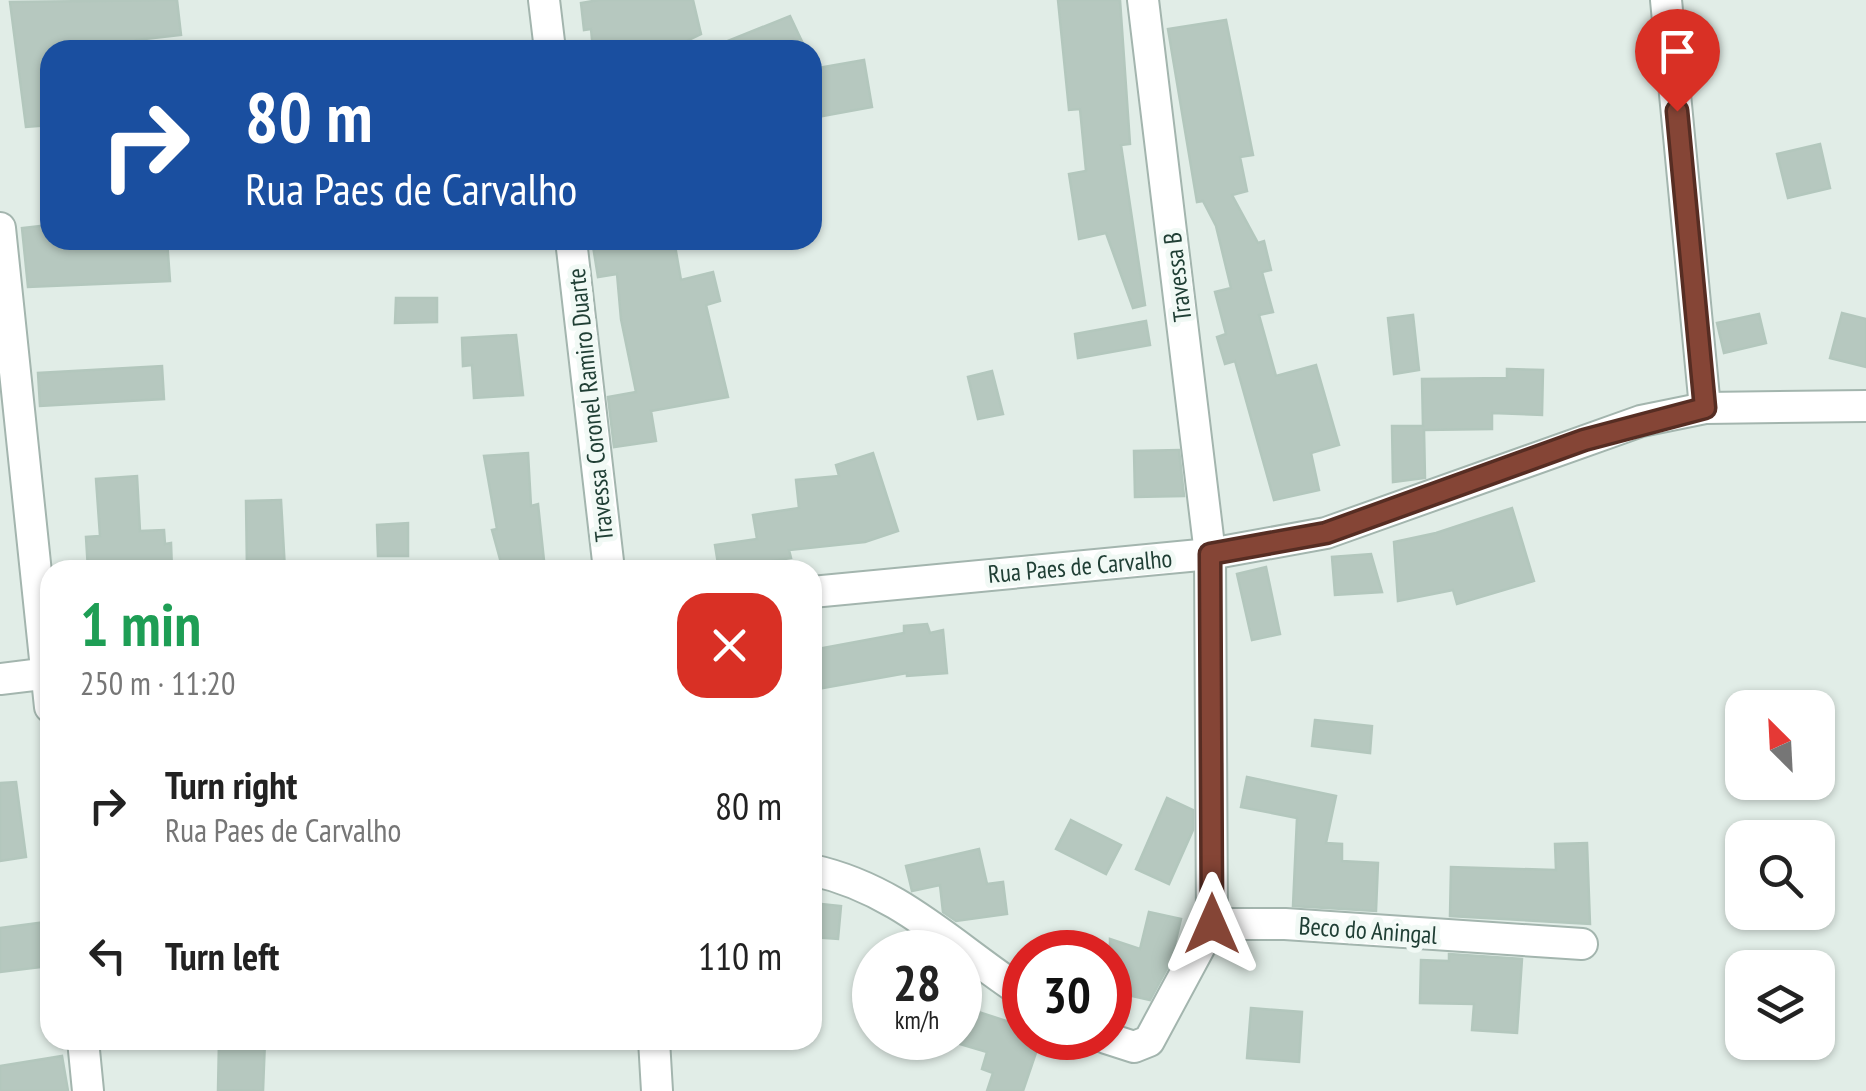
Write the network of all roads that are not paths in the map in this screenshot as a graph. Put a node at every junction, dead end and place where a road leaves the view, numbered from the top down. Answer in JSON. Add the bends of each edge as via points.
{"nodes":[{"id":1,"x":544,"y":0,"type":"edge"},
{"id":2,"x":1143,"y":0,"type":"edge"},
{"id":3,"x":1666,"y":0,"type":"edge"},
{"id":4,"x":549,"y":40,"type":"edge"},
{"id":5,"x":0,"y":228,"type":"edge"},
{"id":6,"x":572,"y":250,"type":"edge"},
{"id":7,"x":1866,"y":406,"type":"edge"},
{"id":8,"x":1705,"y":408,"type":"junction"},
{"id":9,"x":1210,"y":554,"type":"junction"},
{"id":10,"x":608,"y":560,"type":"edge"},
{"id":11,"x":822,"y":591,"type":"edge"},
{"id":12,"x":40,"y":599,"type":"edge"},
{"id":13,"x":40,"y":674,"type":"edge"},
{"id":14,"x":0,"y":679,"type":"edge"},
{"id":15,"x":822,"y":872,"type":"edge"},
{"id":16,"x":1212,"y":924,"type":"junction"},
{"id":17,"x":1582,"y":944,"type":"dead end"},
{"id":18,"x":1002,"y":977,"type":"edge"},
{"id":19,"x":1132,"y":1046,"type":"edge"},
{"id":20,"x":84,"y":1050,"type":"edge"},
{"id":21,"x":655,"y":1050,"type":"edge"},
{"id":22,"x":88,"y":1091,"type":"edge"},
{"id":23,"x":657,"y":1091,"type":"edge"}],
"edges":[{"from":1,"to":4,"type":"street"},
{"from":2,"to":9,"type":"street","name":"Travessa B"},
{"from":3,"to":8,"type":"street"},
{"from":5,"to":12,"type":"street"},
{"from":6,"to":10,"type":"street","name":"Travessa Coronel Ramiro Duarte"},
{"from":7,"to":8,"type":"street","name":"Rua Paes de Carvalho"},
{"from":8,"to":9,"type":"street","name":"Rua Paes de Carvalho","via":[[1573,443],[1326,533]]},
{"from":9,"to":11,"type":"street","name":"Rua Paes de Carvalho"},
{"from":9,"to":16,"type":"street","name":"Travessa B"},
{"from":13,"to":14,"type":"street"},
{"from":15,"to":18,"type":"street","via":[[894,899]]},
{"from":16,"to":17,"type":"street","name":"Beco do Aningal"},
{"from":16,"to":19,"type":"street","via":[[1149,1041]]},
{"from":20,"to":22,"type":"street"},
{"from":21,"to":23,"type":"street"}]}
